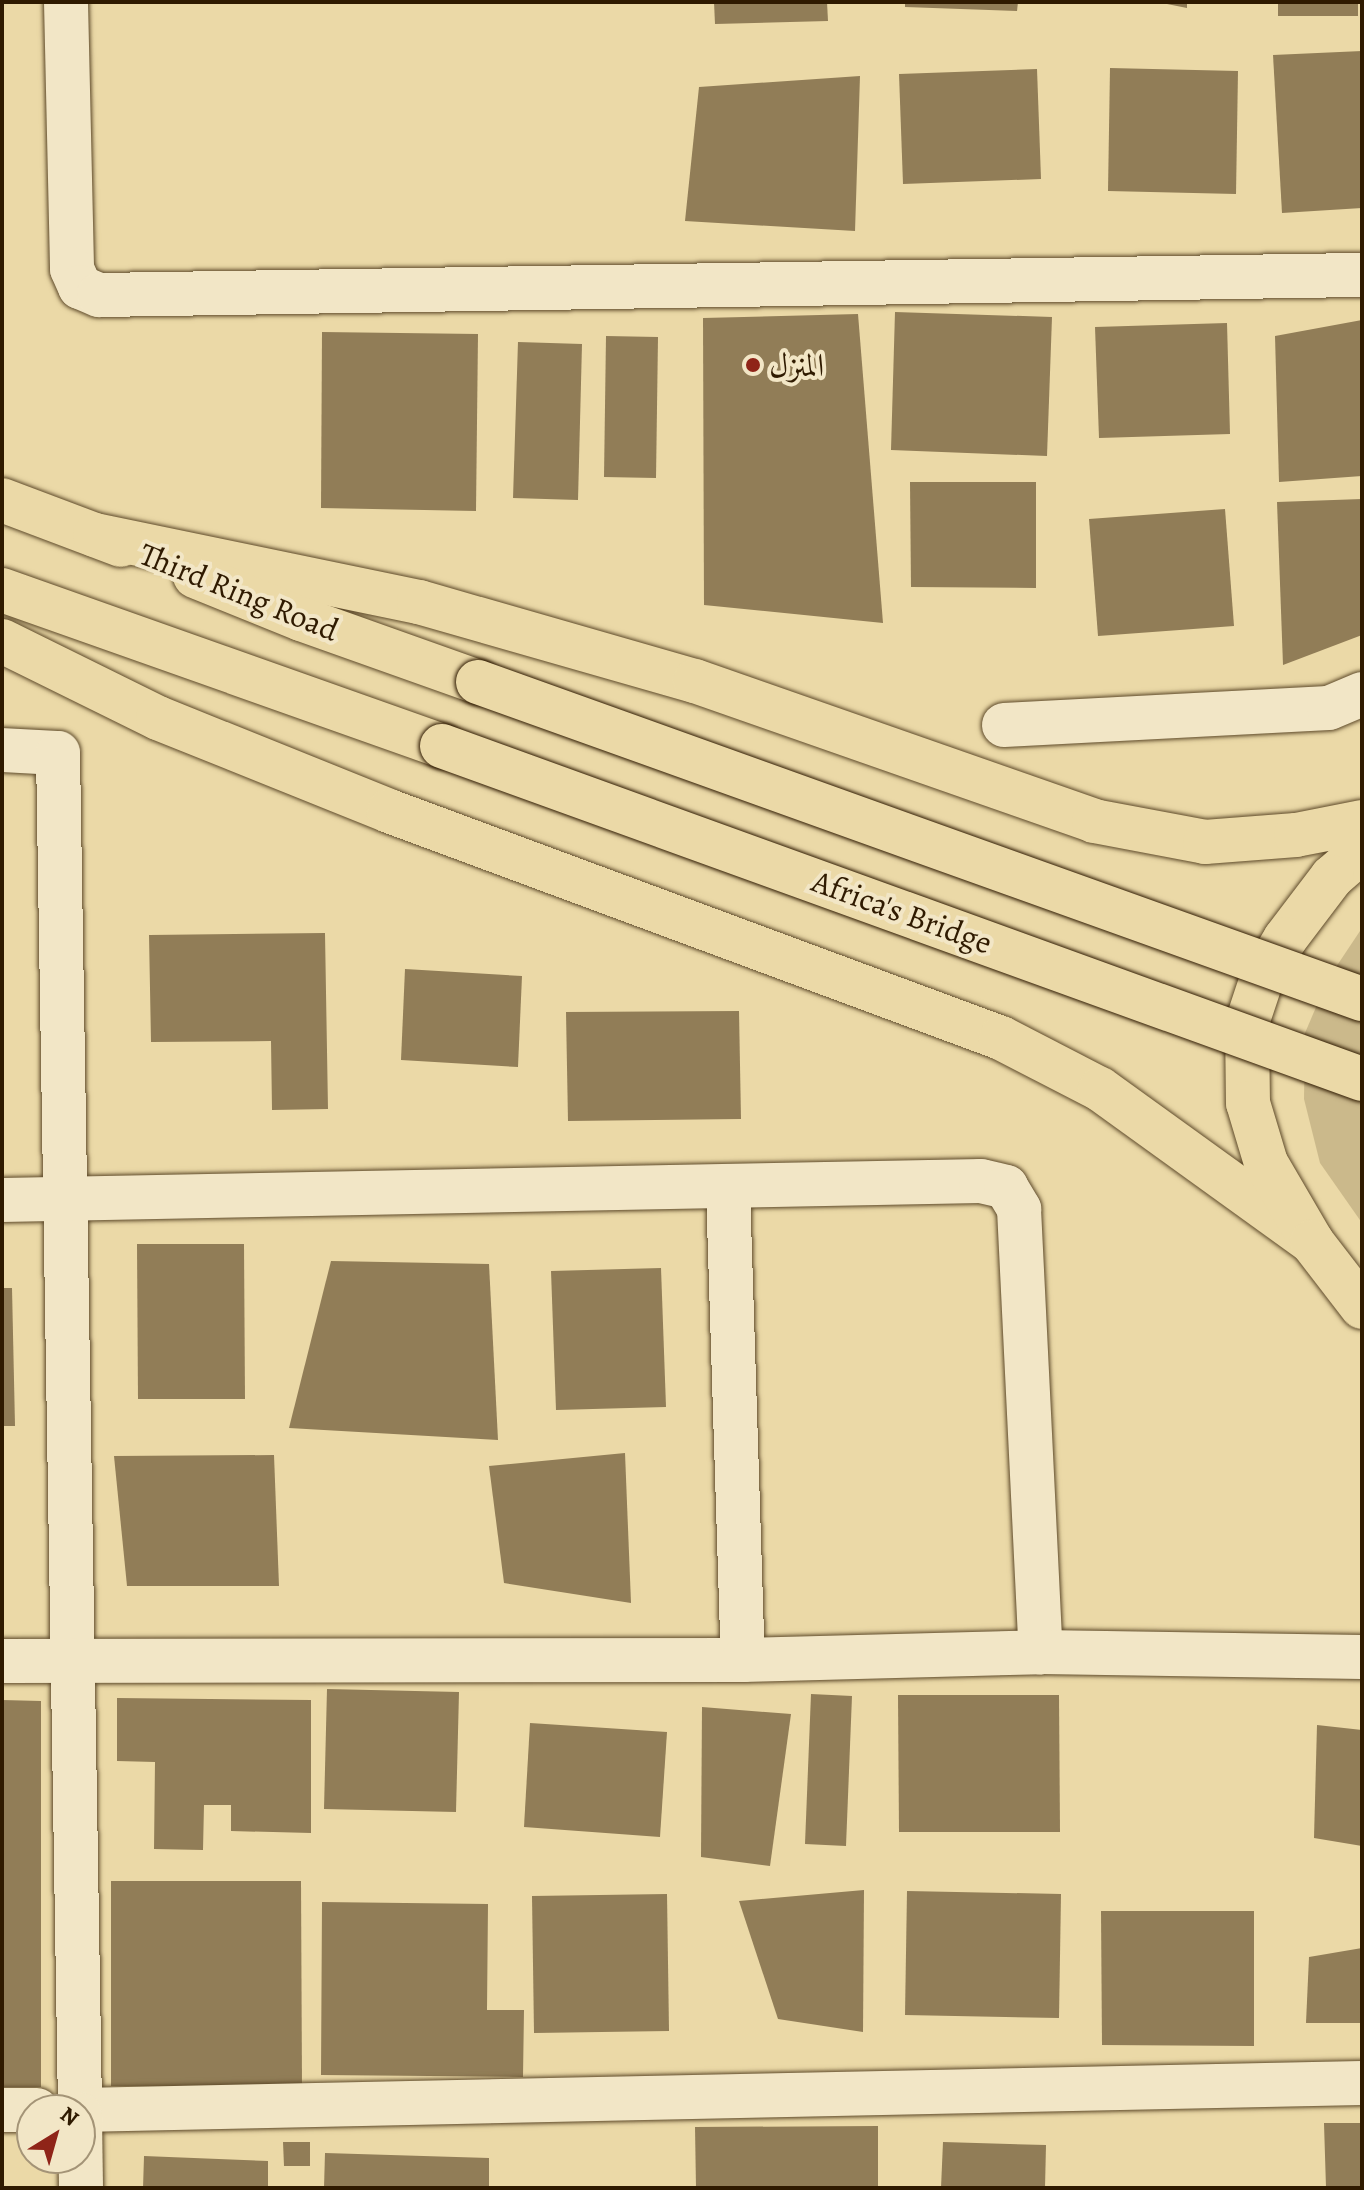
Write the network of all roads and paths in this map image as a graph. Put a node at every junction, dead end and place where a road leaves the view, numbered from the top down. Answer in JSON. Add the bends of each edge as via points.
{"nodes":[{"id":1,"x":66,"y":2,"type":"edge"},
{"id":2,"x":1362,"y":275,"type":"edge"},
{"id":3,"x":2,"y":500,"type":"edge"},
{"id":4,"x":95,"y":535,"type":"junction"},
{"id":5,"x":2,"y":590,"type":"edge"},
{"id":6,"x":2,"y":641,"type":"edge"},
{"id":7,"x":1362,"y":694,"type":"edge"},
{"id":8,"x":1004,"y":725,"type":"dead end"},
{"id":9,"x":2,"y":750,"type":"edge"},
{"id":10,"x":1362,"y":822,"type":"edge"},
{"id":11,"x":1362,"y":851,"type":"edge"},
{"id":12,"x":1362,"y":999,"type":"edge"},
{"id":13,"x":1362,"y":1079,"type":"edge"},
{"id":14,"x":728,"y":1189,"type":"junction"},
{"id":15,"x":65,"y":1199,"type":"junction"},
{"id":16,"x":2,"y":1200,"type":"edge"},
{"id":17,"x":1312,"y":1242,"type":"junction"},
{"id":18,"x":1362,"y":1307,"type":"edge"},
{"id":19,"x":1041,"y":1652,"type":"junction"},
{"id":20,"x":1362,"y":1657,"type":"edge"},
{"id":21,"x":73,"y":1660,"type":"junction"},
{"id":22,"x":743,"y":1660,"type":"junction"},
{"id":23,"x":2,"y":1661,"type":"edge"},
{"id":24,"x":1362,"y":2083,"type":"edge"},
{"id":25,"x":80,"y":2094,"type":"edge"},
{"id":26,"x":96,"y":2112,"type":"edge"}],
"edges":[{"from":1,"to":2,"type":"street","via":[[72,269],[80,287],[99,295]]},
{"from":3,"to":4,"type":"highway","name":"Third Ring Road"},
{"from":4,"to":10,"type":"highway","via":[[419,602],[695,681],[1094,821],[1205,842],[1296,835]]},
{"from":4,"to":12,"type":"highway","name":"Third Ring Road","bridge":true,"via":[[301,619]]},
{"from":5,"to":13,"type":"highway","name":"Africa's Bridge","bridge":true},
{"from":6,"to":17,"type":"highway","via":[[158,718],[374,805],[1001,1038],[1100,1089]]},
{"from":7,"to":8,"type":"street","via":[[1329,708]]},
{"from":9,"to":15,"type":"street","via":[[58,753]]},
{"from":11,"to":17,"type":"highway","via":[[1332,877],[1285,939],[1263,975],[1247,1023],[1248,1103],[1266,1163]]},
{"from":14,"to":15,"type":"street"},
{"from":14,"to":19,"type":"street","via":[[981,1181],[1006,1187],[1019,1209]]},
{"from":14,"to":22,"type":"street"},
{"from":15,"to":16,"type":"street"},
{"from":15,"to":21,"type":"street"},
{"from":17,"to":18,"type":"highway"},
{"from":19,"to":20,"type":"street"},
{"from":19,"to":22,"type":"street"},
{"from":21,"to":22,"type":"street"},
{"from":21,"to":23,"type":"street"},
{"from":21,"to":25,"type":"street"},
{"from":24,"to":26,"type":"street"}]}
